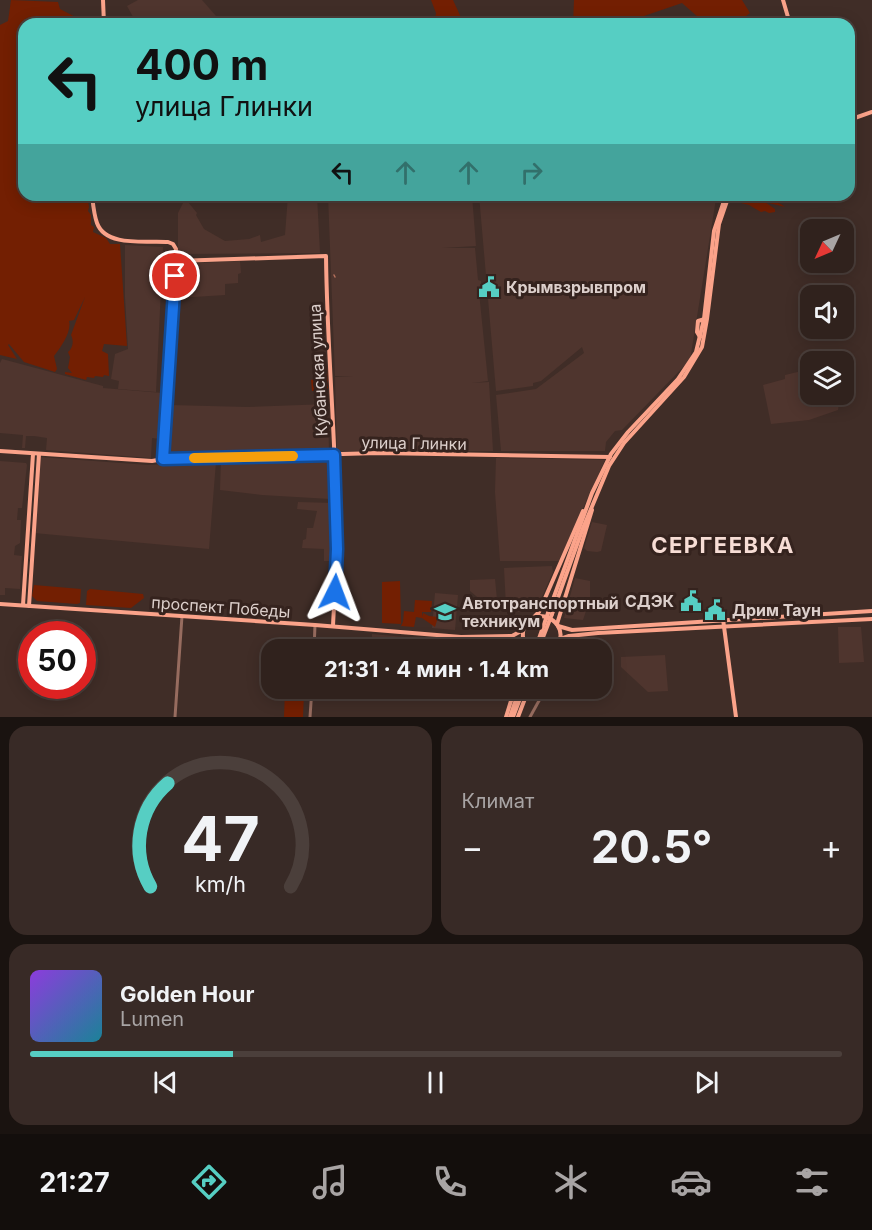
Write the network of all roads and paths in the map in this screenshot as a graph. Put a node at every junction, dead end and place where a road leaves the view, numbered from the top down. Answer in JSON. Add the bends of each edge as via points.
{"nodes":[{"id":1,"x":103,"y":0,"type":"edge"},
{"id":2,"x":783,"y":0,"type":"edge"},
{"id":3,"x":104,"y":18,"type":"edge"},
{"id":4,"x":788,"y":18,"type":"edge"},
{"id":5,"x":872,"y":112,"type":"edge"},
{"id":6,"x":855,"y":118,"type":"edge"},
{"id":7,"x":93,"y":201,"type":"edge"},
{"id":8,"x":726,"y":201,"type":"edge"},
{"id":9,"x":176,"y":261,"type":"junction"},
{"id":10,"x":706,"y":319,"type":"junction"},
{"id":11,"x":0,"y":450,"type":"edge"},
{"id":12,"x":36,"y":454,"type":"junction"},
{"id":13,"x":334,"y":455,"type":"junction"},
{"id":14,"x":610,"y":457,"type":"junction"},
{"id":15,"x":163,"y":459,"type":"junction"},
{"id":16,"x":594,"y":498,"type":"junction"},
{"id":17,"x":586,"y":508,"type":"junction"},
{"id":18,"x":0,"y":604,"type":"edge"},
{"id":19,"x":23,"y":605,"type":"junction"},
{"id":20,"x":29,"y":606,"type":"junction"},
{"id":21,"x":872,"y":611,"type":"edge"},
{"id":22,"x":550,"y":613,"type":"junction"},
{"id":23,"x":182,"y":616,"type":"junction"},
{"id":24,"x":534,"y":617,"type":"junction"},
{"id":25,"x":723,"y":619,"type":"junction"},
{"id":26,"x":872,"y":619,"type":"edge"},
{"id":27,"x":315,"y":625,"type":"junction"},
{"id":28,"x":558,"y":625,"type":"junction"},
{"id":29,"x":333,"y":626,"type":"junction"},
{"id":30,"x":724,"y":627,"type":"junction"},
{"id":31,"x":523,"y":630,"type":"junction"},
{"id":32,"x":512,"y":636,"type":"junction"},
{"id":33,"x":314,"y":639,"type":"edge"},
{"id":34,"x":516,"y":639,"type":"edge"},
{"id":35,"x":525,"y":639,"type":"edge"},
{"id":36,"x":540,"y":639,"type":"edge"},
{"id":37,"x":560,"y":639,"type":"joint"},
{"id":38,"x":311,"y":699,"type":"edge"},
{"id":39,"x":514,"y":699,"type":"edge"},
{"id":40,"x":518,"y":699,"type":"edge"},
{"id":41,"x":523,"y":699,"type":"edge"},
{"id":42,"x":540,"y":699,"type":"edge"},
{"id":43,"x":175,"y":717,"type":"edge"},
{"id":44,"x":310,"y":717,"type":"edge"},
{"id":45,"x":512,"y":717,"type":"edge"},
{"id":46,"x":530,"y":717,"type":"edge"},
{"id":47,"x":736,"y":717,"type":"edge"}],
"edges":[{"from":1,"to":3,"type":"main road"},
{"from":2,"to":4,"type":"main road"},
{"from":5,"to":6,"type":"main road"},
{"from":7,"to":9,"type":"main road","via":[[97,223],[107,235],[118,240],[168,242],[176,249]]},
{"from":8,"to":10,"type":"main road","via":[[714,231]]},
{"from":9,"to":13,"type":"main road","name":"Кубанская улица","via":[[326,256]]},
{"from":9,"to":15,"type":"main road"},
{"from":10,"to":14,"type":"main road","via":[[694,357],[685,371]]},
{"from":10,"to":16,"type":"main road","via":[[702,347],[695,361],[618,451]]},
{"from":11,"to":12,"type":"main road","name":"улица Глинки"},
{"from":12,"to":15,"type":"main road","name":"улица Глинки"},
{"from":12,"to":19,"type":"main road"},
{"from":12,"to":20,"type":"main road"},
{"from":13,"to":14,"type":"main road","name":"улица Глинки"},
{"from":13,"to":15,"type":"main road","name":"улица Глинки"},
{"from":13,"to":29,"type":"main road","name":"Кубанская улица","via":[[337,549]]},
{"from":14,"to":17,"type":"main road"},
{"from":16,"to":22,"type":"main road"},
{"from":16,"to":28,"type":"main road"},
{"from":17,"to":22,"type":"main road"},
{"from":17,"to":24,"type":"main road"},
{"from":18,"to":19,"type":"main road","name":"проспект Победы"},
{"from":19,"to":20,"type":"main road","name":"проспект Победы"},
{"from":20,"to":23,"type":"main road","name":"проспект Победы"},
{"from":21,"to":25,"type":"main road"},
{"from":22,"to":36,"type":"main road","bridge":true},
{"from":23,"to":27,"type":"main road","name":"проспект Победы"},
{"from":23,"to":43,"type":"street"},
{"from":24,"to":28,"type":"main road","via":[[548,618]]},
{"from":24,"to":31,"type":"main road"},
{"from":25,"to":28,"type":"main road","via":[[572,630]]},
{"from":25,"to":30,"type":"main road"},
{"from":26,"to":30,"type":"main road"},
{"from":27,"to":29,"type":"main road","name":"проспект Победы"},
{"from":27,"to":33,"type":"street"},
{"from":28,"to":37,"type":"main road"},
{"from":29,"to":32,"type":"main road","name":"проспект Победы","via":[[460,637]]},
{"from":30,"to":37,"type":"main road"},
{"from":30,"to":47,"type":"main road"},
{"from":31,"to":32,"type":"main road","name":"проспект Победы"},
{"from":31,"to":35,"type":"main road"},
{"from":32,"to":34,"type":"main road","name":"проспект Победы"},
{"from":38,"to":44,"type":"street"},
{"from":39,"to":45,"type":"main road"},
{"from":40,"to":45,"type":"main road"},
{"from":41,"to":45,"type":"main road"},
{"from":42,"to":46,"type":"street"}]}
